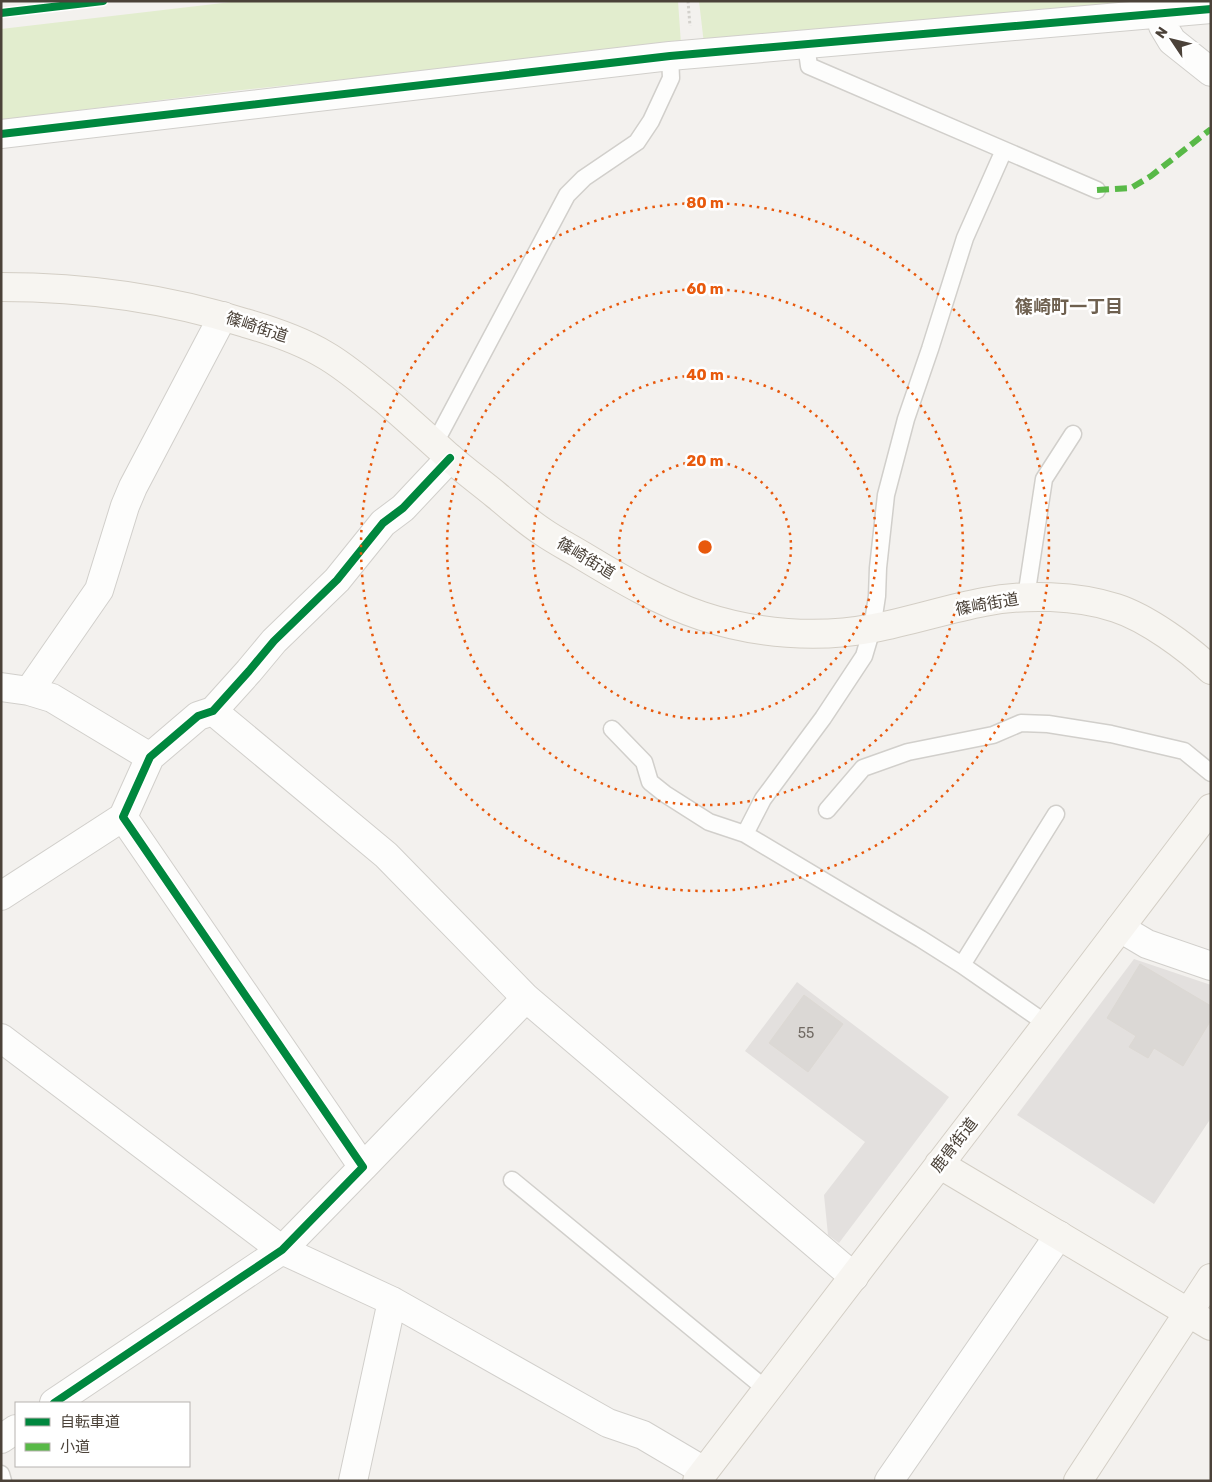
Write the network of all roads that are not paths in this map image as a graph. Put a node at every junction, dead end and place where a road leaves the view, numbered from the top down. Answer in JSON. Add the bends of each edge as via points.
{"nodes":[{"id":1,"x":1211,"y":9,"type":"edge"},
{"id":2,"x":1160,"y":12,"type":"junction"},
{"id":3,"x":806,"y":44,"type":"junction"},
{"id":4,"x":670,"y":56,"type":"junction"},
{"id":5,"x":1211,"y":72,"type":"edge"},
{"id":6,"x":1,"y":134,"type":"edge"},
{"id":7,"x":1004,"y":150,"type":"junction"},
{"id":8,"x":1097,"y":190,"type":"dead end"},
{"id":9,"x":1,"y":288,"type":"edge"},
{"id":10,"x":222,"y":316,"type":"junction"},
{"id":11,"x":1073,"y":434,"type":"dead end"},
{"id":12,"x":443,"y":451,"type":"junction"},
{"id":13,"x":1026,"y":597,"type":"junction"},
{"id":14,"x":872,"y":629,"type":"junction"},
{"id":15,"x":1208,"y":659,"type":"edge"},
{"id":16,"x":1,"y":687,"type":"edge"},
{"id":17,"x":29,"y":691,"type":"junction"},
{"id":18,"x":213,"y":711,"type":"junction"},
{"id":19,"x":612,"y":729,"type":"dead end"},
{"id":20,"x":150,"y":757,"type":"junction"},
{"id":21,"x":1211,"y":773,"type":"edge"},
{"id":22,"x":1211,"y":808,"type":"edge"},
{"id":23,"x":827,"y":810,"type":"dead end"},
{"id":24,"x":1056,"y":814,"type":"dead end"},
{"id":25,"x":124,"y":817,"type":"junction"},
{"id":26,"x":745,"y":834,"type":"junction"},
{"id":27,"x":1,"y":896,"type":"edge"},
{"id":28,"x":1120,"y":928,"type":"junction"},
{"id":29,"x":962,"y":966,"type":"junction"},
{"id":30,"x":1211,"y":966,"type":"edge"},
{"id":31,"x":526,"y":998,"type":"junction"},
{"id":32,"x":1047,"y":1024,"type":"junction"},
{"id":33,"x":1,"y":1038,"type":"edge"},
{"id":34,"x":939,"y":1164,"type":"junction"},
{"id":35,"x":363,"y":1167,"type":"junction"},
{"id":36,"x":512,"y":1180,"type":"dead end"},
{"id":37,"x":1059,"y":1235,"type":"junction"},
{"id":38,"x":282,"y":1250,"type":"junction"},
{"id":39,"x":854,"y":1277,"type":"junction"},
{"id":40,"x":1211,"y":1278,"type":"edge"},
{"id":41,"x":392,"y":1301,"type":"junction"},
{"id":42,"x":1200,"y":1319,"type":"edge"},
{"id":43,"x":767,"y":1390,"type":"junction"},
{"id":44,"x":55,"y":1402,"type":"edge"},
{"id":45,"x":15,"y":1430,"type":"edge"},
{"id":46,"x":1,"y":1439,"type":"edge"},
{"id":47,"x":1,"y":1474,"type":"edge"},
{"id":48,"x":707,"y":1478,"type":"edge"},
{"id":49,"x":3,"y":1481,"type":"edge"},
{"id":50,"x":353,"y":1481,"type":"edge"},
{"id":51,"x":889,"y":1481,"type":"edge"},
{"id":52,"x":1078,"y":1481,"type":"edge"}],
"edges":[{"from":1,"to":2,"type":"street"},
{"from":2,"to":3,"type":"street"},
{"from":2,"to":5,"type":"street","via":[[1163,26],[1172,41]]},
{"from":3,"to":4,"type":"street"},
{"from":3,"to":7,"type":"lane","via":[[809,66]]},
{"from":4,"to":6,"type":"street"},
{"from":4,"to":12,"type":"lane","via":[[671,78],[651,121],[636,142],[584,178],[567,195]]},
{"from":7,"to":8,"type":"lane"},
{"from":7,"to":14,"type":"lane","via":[[965,238],[906,419],[886,496]]},
{"from":9,"to":10,"type":"street","name":"篠崎街道","via":[[43,287],[107,293],[161,301]]},
{"from":10,"to":12,"type":"street","name":"篠崎街道","via":[[288,336],[326,355],[363,382]]},
{"from":10,"to":17,"type":"street","via":[[133,487],[99,590]]},
{"from":11,"to":13,"type":"lane","via":[[1044,479]]},
{"from":12,"to":14,"type":"street","name":"篠崎街道","via":[[541,531],[662,600],[747,628],[827,634]]},
{"from":12,"to":18,"type":"street","via":[[403,508],[383,523],[338,580],[274,641]]},
{"from":13,"to":14,"type":"street","name":"篠崎街道","via":[[988,601]]},
{"from":13,"to":15,"type":"street","name":"篠崎街道","via":[[1078,599],[1117,608]]},
{"from":14,"to":26,"type":"lane","via":[[864,656],[763,799]]},
{"from":16,"to":17,"type":"street"},
{"from":17,"to":20,"type":"street","via":[[52,698]]},
{"from":18,"to":20,"type":"street","via":[[198,716]]},
{"from":18,"to":31,"type":"street","via":[[386,855]]},
{"from":19,"to":26,"type":"lane","via":[[644,762],[650,782],[709,822]]},
{"from":20,"to":25,"type":"street"},
{"from":21,"to":23,"type":"lane","via":[[1184,751],[1110,734],[1021,723],[993,735],[908,752],[863,768]]},
{"from":22,"to":28,"type":"street","name":"鹿骨街道"},
{"from":24,"to":29,"type":"lane"},
{"from":25,"to":27,"type":"street"},
{"from":25,"to":35,"type":"street"},
{"from":26,"to":29,"type":"lane"},
{"from":28,"to":30,"type":"street","via":[[1147,944]]},
{"from":28,"to":32,"type":"street","name":"鹿骨街道"},
{"from":29,"to":32,"type":"lane"},
{"from":31,"to":35,"type":"street"},
{"from":31,"to":39,"type":"street"},
{"from":32,"to":34,"type":"street","name":"鹿骨街道"},
{"from":33,"to":38,"type":"street"},
{"from":34,"to":37,"type":"street"},
{"from":34,"to":39,"type":"street","name":"鹿骨街道"},
{"from":35,"to":38,"type":"street"},
{"from":36,"to":43,"type":"lane"},
{"from":37,"to":42,"type":"street"},
{"from":37,"to":51,"type":"street"},
{"from":38,"to":41,"type":"street"},
{"from":38,"to":44,"type":"street"},
{"from":39,"to":43,"type":"street","name":"鹿骨街道"},
{"from":40,"to":42,"type":"street"},
{"from":41,"to":48,"type":"street","via":[[608,1423],[643,1435]]},
{"from":41,"to":50,"type":"street"},
{"from":42,"to":52,"type":"street"},
{"from":43,"to":48,"type":"street","name":"鹿骨街道"},
{"from":45,"to":46,"type":"street"},
{"from":47,"to":49,"type":"lane"}]}
